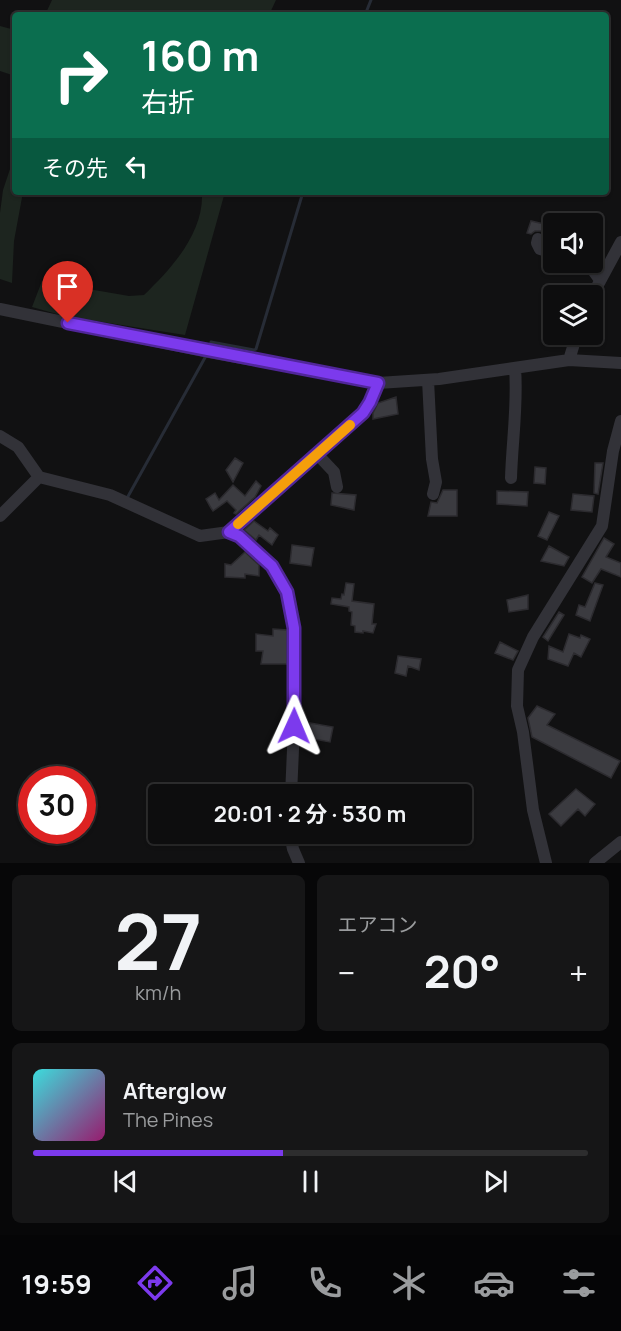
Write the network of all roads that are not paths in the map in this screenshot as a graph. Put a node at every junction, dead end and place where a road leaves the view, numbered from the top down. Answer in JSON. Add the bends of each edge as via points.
{"nodes":[{"id":1,"x":538,"y":239,"type":"dead end"},
{"id":2,"x":620,"y":246,"type":"edge"},
{"id":3,"x":543,"y":250,"type":"edge"},
{"id":4,"x":595,"y":273,"type":"edge"},
{"id":5,"x":600,"y":280,"type":"junction"},
{"id":6,"x":598,"y":285,"type":"edge"},
{"id":7,"x":0,"y":309,"type":"edge"},
{"id":8,"x":574,"y":345,"type":"edge"},
{"id":9,"x":569,"y":360,"type":"junction"},
{"id":10,"x":621,"y":363,"type":"edge"},
{"id":11,"x":515,"y":368,"type":"junction"},
{"id":12,"x":428,"y":380,"type":"junction"},
{"id":13,"x":378,"y":383,"type":"junction"},
{"id":14,"x":621,"y":421,"type":"edge"},
{"id":15,"x":0,"y":435,"type":"edge"},
{"id":16,"x":317,"y":454,"type":"junction"},
{"id":17,"x":39,"y":477,"type":"junction"},
{"id":18,"x":511,"y":478,"type":"dead end"},
{"id":19,"x":337,"y":487,"type":"dead end"},
{"id":20,"x":433,"y":494,"type":"dead end"},
{"id":21,"x":0,"y":516,"type":"edge"},
{"id":22,"x":229,"y":532,"type":"junction"},
{"id":23,"x":291,"y":784,"type":"edge"},
{"id":24,"x":621,"y":842,"type":"edge"},
{"id":25,"x":292,"y":844,"type":"edge"},
{"id":26,"x":299,"y":863,"type":"edge"},
{"id":27,"x":546,"y":863,"type":"edge"},
{"id":28,"x":595,"y":863,"type":"edge"}],
"edges":[{"from":1,"to":3,"type":"street"},
{"from":2,"to":5,"type":"street"},
{"from":4,"to":5,"type":"street"},
{"from":5,"to":6,"type":"street"},
{"from":7,"to":13,"type":"street"},
{"from":8,"to":9,"type":"street"},
{"from":9,"to":10,"type":"street"},
{"from":9,"to":11,"type":"street"},
{"from":11,"to":12,"type":"street"},
{"from":11,"to":18,"type":"street"},
{"from":12,"to":13,"type":"street"},
{"from":12,"to":20,"type":"street","via":[[436,482]]},
{"from":13,"to":16,"type":"street","via":[[363,413]]},
{"from":14,"to":27,"type":"street","via":[[602,526],[538,628],[518,670],[518,706],[533,810]]},
{"from":15,"to":17,"type":"street","via":[[18,447]]},
{"from":16,"to":19,"type":"street","via":[[334,472]]},
{"from":16,"to":22,"type":"street"},
{"from":17,"to":21,"type":"street"},
{"from":17,"to":22,"type":"street","via":[[110,495],[200,536]]},
{"from":22,"to":23,"type":"street","via":[[239,536],[272,566],[287,592],[294,628]]},
{"from":24,"to":28,"type":"street"},
{"from":25,"to":26,"type":"street"}]}
